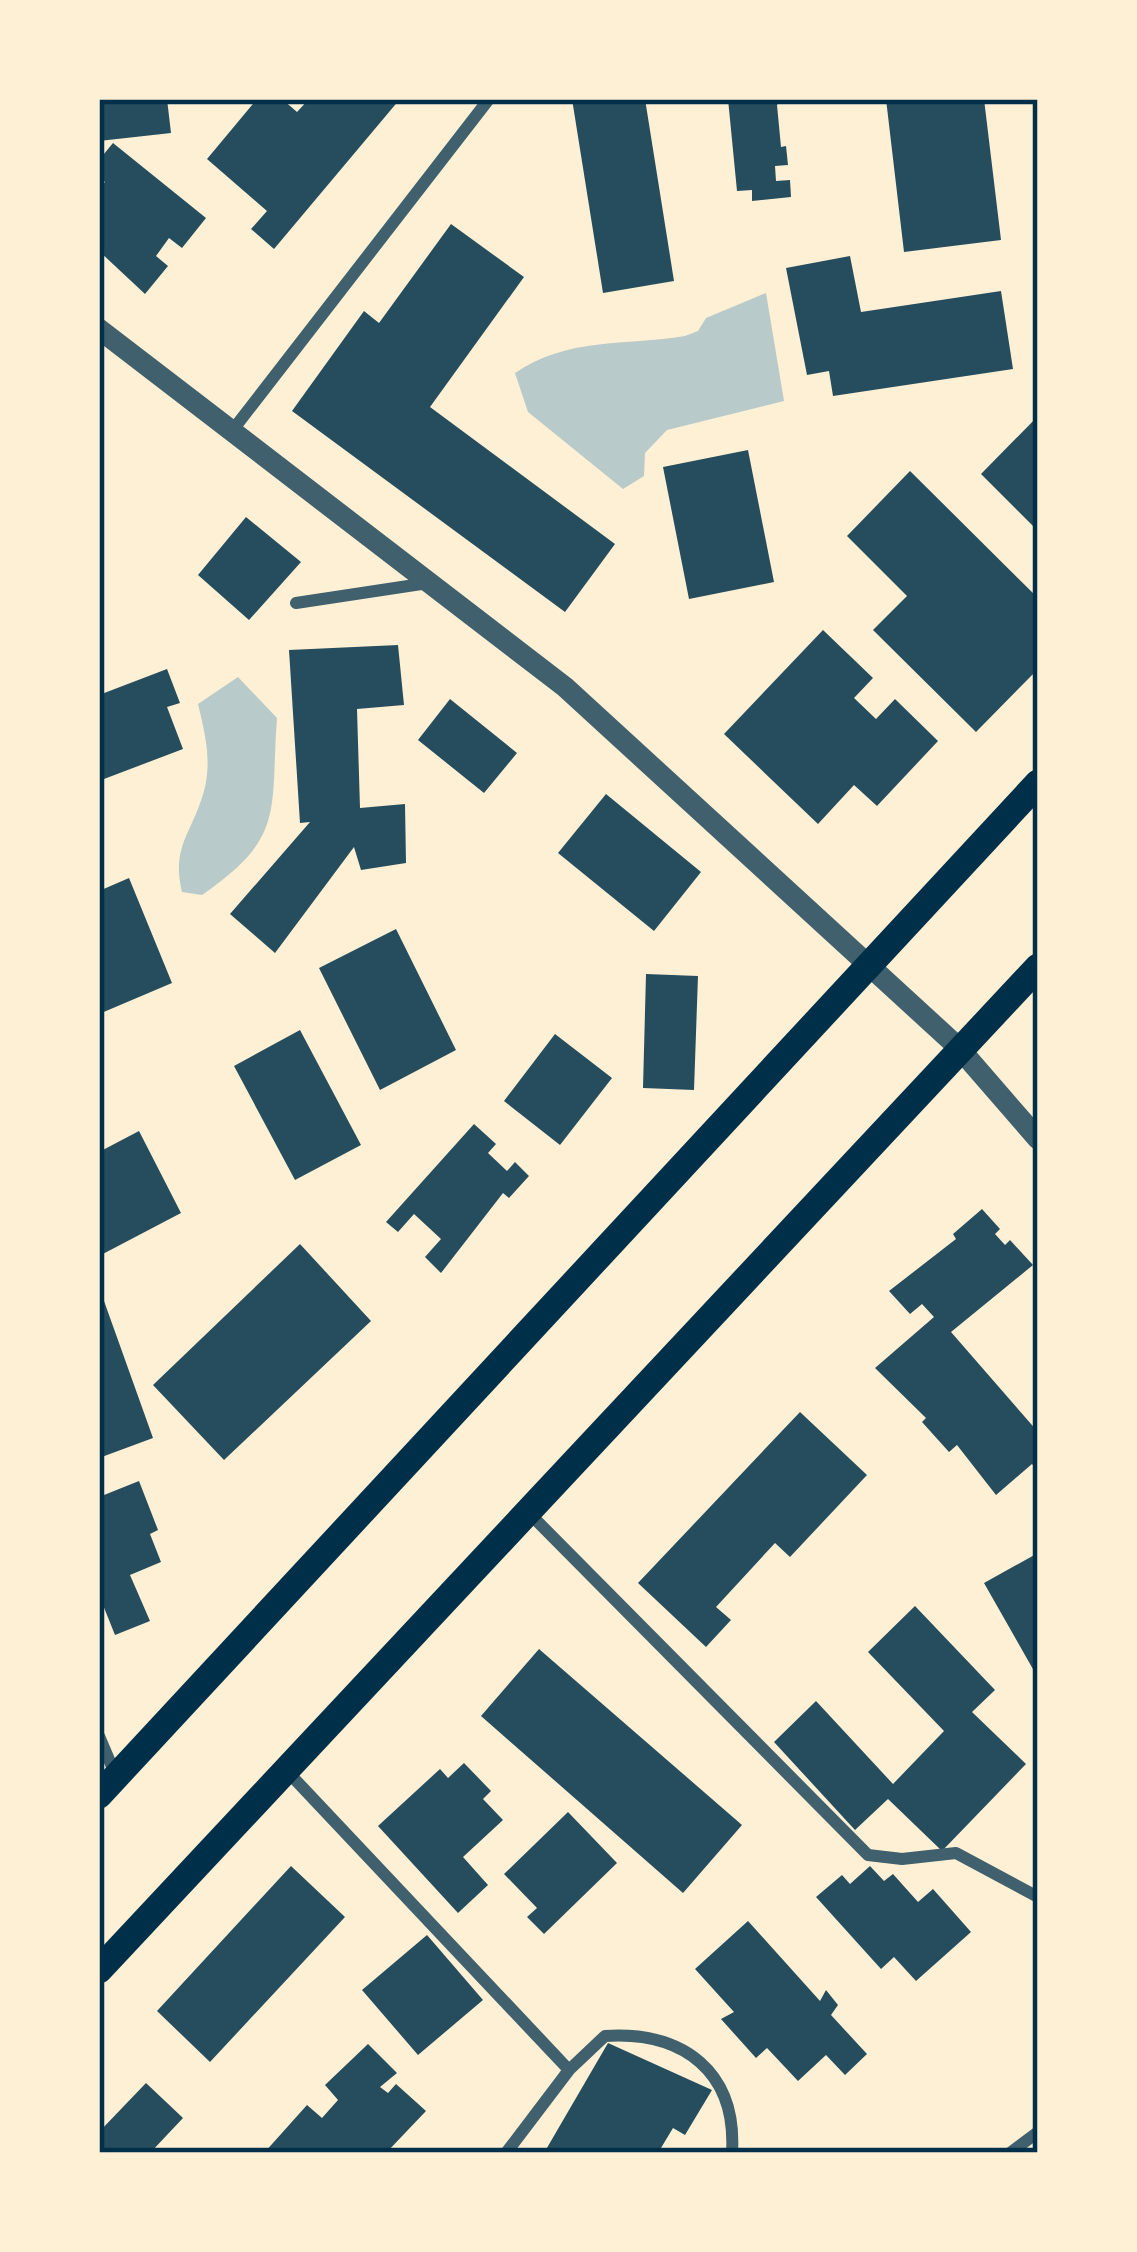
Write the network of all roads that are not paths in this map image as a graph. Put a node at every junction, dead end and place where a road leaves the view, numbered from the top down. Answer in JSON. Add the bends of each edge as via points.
{"nodes":[{"id":1,"x":489,"y":99,"type":"edge"},
{"id":2,"x":99,"y":329,"type":"edge"},
{"id":3,"x":232,"y":431,"type":"junction"},
{"id":4,"x":429,"y":583,"type":"junction"},
{"id":5,"x":296,"y":603,"type":"dead end"},
{"id":6,"x":1038,"y":783,"type":"edge"},
{"id":7,"x":870,"y":966,"type":"junction"},
{"id":8,"x":1038,"y":968,"type":"edge"},
{"id":9,"x":959,"y":1048,"type":"junction"},
{"id":10,"x":1038,"y":1139,"type":"edge"},
{"id":11,"x":526,"y":1511,"type":"junction"},
{"id":12,"x":99,"y":1736,"type":"edge"},
{"id":13,"x":286,"y":1770,"type":"junction"},
{"id":14,"x":108,"y":1786,"type":"edge"},
{"id":15,"x":1038,"y":1898,"type":"edge"},
{"id":16,"x":99,"y":1970,"type":"edge"},
{"id":17,"x":569,"y":2070,"type":"junction"},
{"id":18,"x":1038,"y":2132,"type":"edge"},
{"id":19,"x":506,"y":2153,"type":"edge"},
{"id":20,"x":732,"y":2153,"type":"edge"},
{"id":21,"x":1010,"y":2153,"type":"edge"}],
"edges":[{"from":1,"to":3,"type":"street"},
{"from":2,"to":3,"type":"street"},
{"from":3,"to":4,"type":"street"},
{"from":4,"to":5,"type":"street"},
{"from":4,"to":7,"type":"street","via":[[565,686]]},
{"from":6,"to":7,"type":"main road"},
{"from":7,"to":9,"type":"street"},
{"from":7,"to":14,"type":"main road"},
{"from":8,"to":9,"type":"main road"},
{"from":9,"to":10,"type":"street"},
{"from":9,"to":11,"type":"main road"},
{"from":11,"to":13,"type":"main road"},
{"from":11,"to":15,"type":"street","via":[[868,1855],[956,1853]]},
{"from":12,"to":14,"type":"street"},
{"from":13,"to":16,"type":"main road"},
{"from":13,"to":17,"type":"street"},
{"from":17,"to":19,"type":"street"},
{"from":17,"to":20,"type":"street","via":[[605,2036],[650,2037],[711,2068],[734,2120]]},
{"from":18,"to":21,"type":"street"}]}
